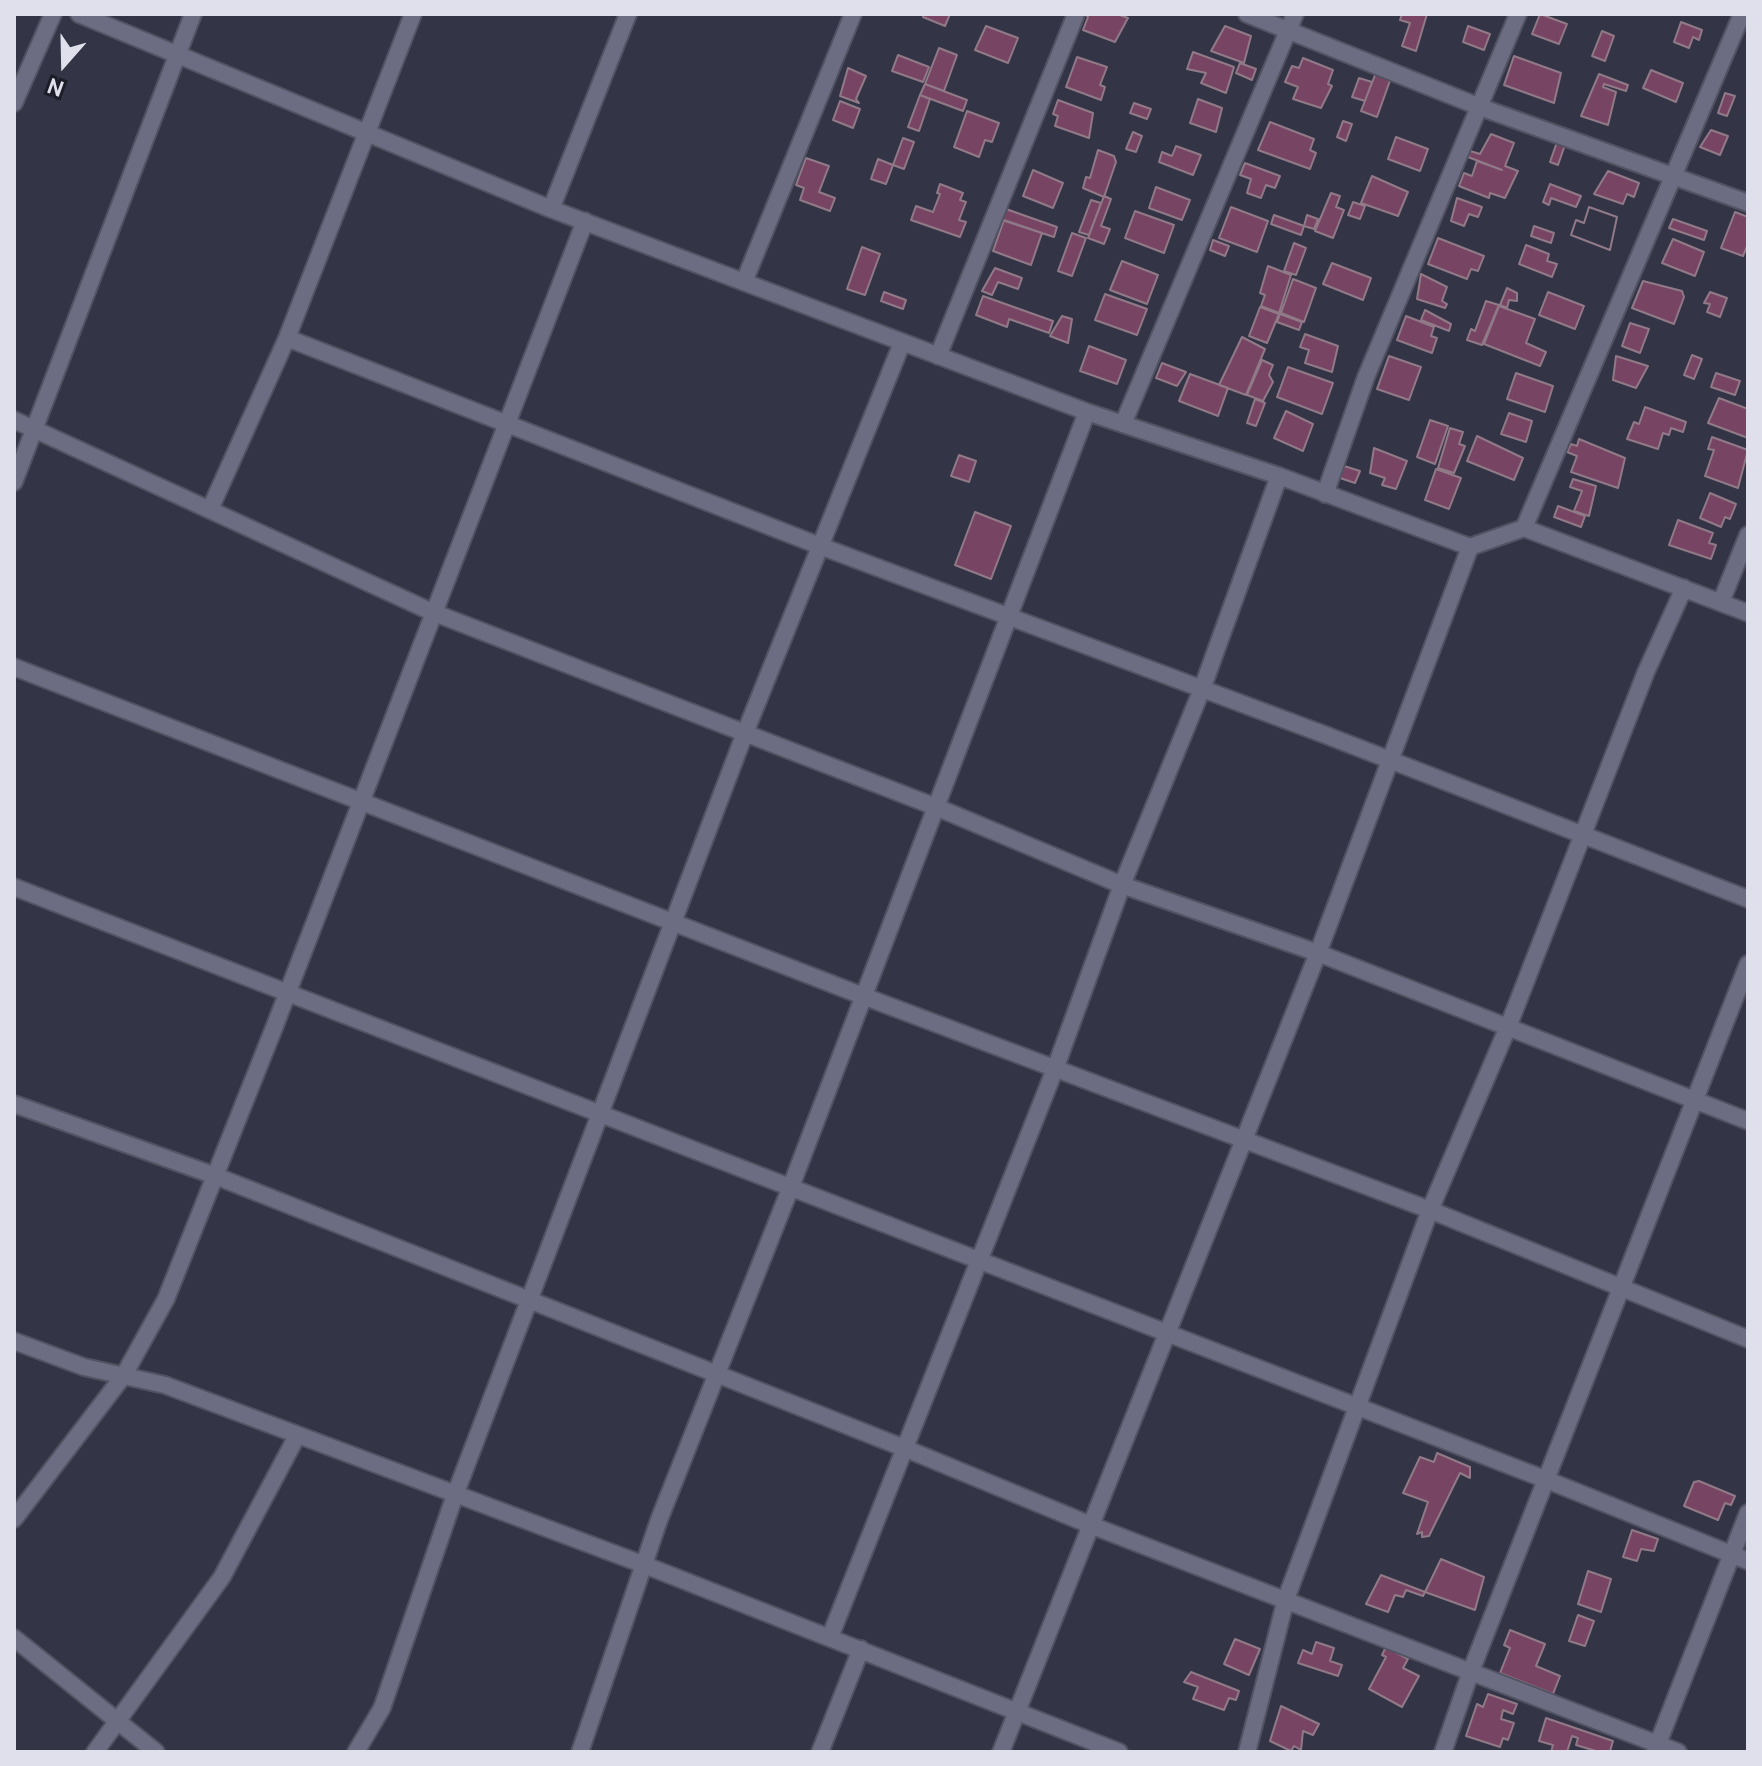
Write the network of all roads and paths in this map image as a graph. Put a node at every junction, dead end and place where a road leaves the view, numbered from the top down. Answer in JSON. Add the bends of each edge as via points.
{"nodes":[{"id":1,"x":53,"y":14,"type":"edge"},
{"id":2,"x":79,"y":14,"type":"edge"},
{"id":3,"x":193,"y":14,"type":"edge"},
{"id":4,"x":413,"y":14,"type":"edge"},
{"id":5,"x":628,"y":14,"type":"edge"},
{"id":6,"x":853,"y":14,"type":"edge"},
{"id":7,"x":1076,"y":14,"type":"edge"},
{"id":8,"x":1247,"y":14,"type":"edge"},
{"id":9,"x":1295,"y":14,"type":"edge"},
{"id":10,"x":1518,"y":14,"type":"edge"},
{"id":11,"x":1742,"y":14,"type":"edge"},
{"id":12,"x":1288,"y":30,"type":"junction"},
{"id":13,"x":176,"y":54,"type":"junction"},
{"id":14,"x":14,"y":103,"type":"edge"},
{"id":15,"x":1480,"y":107,"type":"junction"},
{"id":16,"x":368,"y":133,"type":"junction"},
{"id":17,"x":1672,"y":173,"type":"junction"},
{"id":18,"x":1748,"y":203,"type":"edge"},
{"id":19,"x":551,"y":209,"type":"junction"},
{"id":20,"x":585,"y":221,"type":"junction"},
{"id":21,"x":744,"y":282,"type":"junction"},
{"id":22,"x":287,"y":338,"type":"junction"},
{"id":23,"x":902,"y":343,"type":"junction"},
{"id":24,"x":938,"y":356,"type":"junction"},
{"id":25,"x":1087,"y":412,"type":"junction"},
{"id":26,"x":14,"y":420,"type":"edge"},
{"id":27,"x":507,"y":424,"type":"junction"},
{"id":28,"x":1123,"y":424,"type":"junction"},
{"id":29,"x":33,"y":427,"type":"junction"},
{"id":30,"x":1279,"y":476,"type":"junction"},
{"id":31,"x":14,"y":482,"type":"edge"},
{"id":32,"x":1325,"y":494,"type":"junction"},
{"id":33,"x":211,"y":507,"type":"junction"},
{"id":34,"x":1524,"y":528,"type":"junction"},
{"id":35,"x":1748,"y":535,"type":"edge"},
{"id":36,"x":820,"y":546,"type":"junction"},
{"id":37,"x":1470,"y":547,"type":"junction"},
{"id":38,"x":1684,"y":588,"type":"junction"},
{"id":39,"x":1721,"y":602,"type":"junction"},
{"id":40,"x":432,"y":612,"type":"junction"},
{"id":41,"x":1748,"y":613,"type":"edge"},
{"id":42,"x":1010,"y":616,"type":"junction"},
{"id":43,"x":14,"y":667,"type":"edge"},
{"id":44,"x":1202,"y":689,"type":"junction"},
{"id":45,"x":745,"y":733,"type":"junction"},
{"id":46,"x":1390,"y":762,"type":"junction"},
{"id":47,"x":361,"y":800,"type":"junction"},
{"id":48,"x":936,"y":807,"type":"junction"},
{"id":49,"x":1580,"y":835,"type":"junction"},
{"id":50,"x":1122,"y":885,"type":"junction"},
{"id":51,"x":14,"y":887,"type":"edge"},
{"id":52,"x":1748,"y":899,"type":"edge"},
{"id":53,"x":674,"y":923,"type":"junction"},
{"id":54,"x":1318,"y":953,"type":"junction"},
{"id":55,"x":1748,"y":964,"type":"edge"},
{"id":56,"x":286,"y":993,"type":"junction"},
{"id":57,"x":863,"y":996,"type":"junction"},
{"id":58,"x":1508,"y":1027,"type":"junction"},
{"id":59,"x":1055,"y":1069,"type":"junction"},
{"id":60,"x":1694,"y":1100,"type":"junction"},
{"id":61,"x":14,"y":1104,"type":"edge"},
{"id":62,"x":601,"y":1114,"type":"junction"},
{"id":63,"x":1748,"y":1121,"type":"edge"},
{"id":64,"x":1245,"y":1140,"type":"junction"},
{"id":65,"x":213,"y":1175,"type":"junction"},
{"id":66,"x":790,"y":1189,"type":"junction"},
{"id":67,"x":1430,"y":1210,"type":"junction"},
{"id":68,"x":979,"y":1259,"type":"junction"},
{"id":69,"x":1621,"y":1287,"type":"junction"},
{"id":70,"x":530,"y":1302,"type":"junction"},
{"id":71,"x":1169,"y":1333,"type":"junction"},
{"id":72,"x":1748,"y":1339,"type":"edge"},
{"id":73,"x":14,"y":1341,"type":"edge"},
{"id":74,"x":124,"y":1375,"type":"junction"},
{"id":75,"x":716,"y":1376,"type":"junction"},
{"id":76,"x":1357,"y":1406,"type":"junction"},
{"id":77,"x":297,"y":1436,"type":"junction"},
{"id":78,"x":904,"y":1448,"type":"junction"},
{"id":79,"x":1547,"y":1480,"type":"junction"},
{"id":80,"x":455,"y":1495,"type":"junction"},
{"id":81,"x":1748,"y":1513,"type":"edge"},
{"id":82,"x":14,"y":1519,"type":"edge"},
{"id":83,"x":1093,"y":1526,"type":"junction"},
{"id":84,"x":1730,"y":1554,"type":"junction"},
{"id":85,"x":1748,"y":1561,"type":"edge"},
{"id":86,"x":642,"y":1564,"type":"junction"},
{"id":87,"x":1286,"y":1599,"type":"junction"},
{"id":88,"x":830,"y":1637,"type":"junction"},
{"id":89,"x":14,"y":1638,"type":"edge"},
{"id":90,"x":861,"y":1649,"type":"junction"},
{"id":91,"x":1471,"y":1671,"type":"junction"},
{"id":92,"x":1017,"y":1711,"type":"junction"},
{"id":93,"x":118,"y":1724,"type":"junction"},
{"id":94,"x":1656,"y":1748,"type":"edge"},
{"id":95,"x":95,"y":1752,"type":"edge"},
{"id":96,"x":156,"y":1752,"type":"edge"},
{"id":97,"x":356,"y":1752,"type":"edge"},
{"id":98,"x":580,"y":1752,"type":"edge"},
{"id":99,"x":820,"y":1752,"type":"edge"},
{"id":100,"x":1001,"y":1752,"type":"edge"},
{"id":101,"x":1119,"y":1752,"type":"edge"},
{"id":102,"x":1247,"y":1752,"type":"edge"},
{"id":103,"x":1443,"y":1752,"type":"edge"},
{"id":104,"x":1678,"y":1752,"type":"edge"}],
"edges":[{"from":1,"to":14,"type":"street"},
{"from":2,"to":13,"type":"street"},
{"from":3,"to":13,"type":"street"},
{"from":4,"to":16,"type":"street"},
{"from":5,"to":19,"type":"street"},
{"from":6,"to":21,"type":"street"},
{"from":7,"to":24,"type":"street"},
{"from":8,"to":12,"type":"street"},
{"from":9,"to":12,"type":"street"},
{"from":10,"to":15,"type":"street"},
{"from":11,"to":17,"type":"street"},
{"from":12,"to":15,"type":"street"},
{"from":12,"to":28,"type":"street"},
{"from":13,"to":16,"type":"street"},
{"from":13,"to":29,"type":"street"},
{"from":15,"to":17,"type":"street"},
{"from":15,"to":32,"type":"street","via":[[1366,377]]},
{"from":16,"to":19,"type":"street"},
{"from":16,"to":22,"type":"street"},
{"from":17,"to":18,"type":"street"},
{"from":17,"to":34,"type":"street"},
{"from":19,"to":20,"type":"street"},
{"from":20,"to":21,"type":"street"},
{"from":20,"to":27,"type":"street"},
{"from":21,"to":23,"type":"street"},
{"from":22,"to":27,"type":"street"},
{"from":22,"to":33,"type":"street"},
{"from":23,"to":24,"type":"street"},
{"from":23,"to":36,"type":"street"},
{"from":24,"to":25,"type":"street"},
{"from":25,"to":28,"type":"street"},
{"from":25,"to":42,"type":"street"},
{"from":26,"to":29,"type":"street"},
{"from":27,"to":36,"type":"street"},
{"from":27,"to":40,"type":"street"},
{"from":28,"to":30,"type":"street"},
{"from":29,"to":31,"type":"street"},
{"from":29,"to":33,"type":"street"},
{"from":30,"to":32,"type":"street"},
{"from":30,"to":44,"type":"street"},
{"from":32,"to":37,"type":"street"},
{"from":33,"to":40,"type":"street"},
{"from":34,"to":37,"type":"street"},
{"from":34,"to":38,"type":"street"},
{"from":35,"to":39,"type":"street"},
{"from":36,"to":42,"type":"street"},
{"from":36,"to":45,"type":"street"},
{"from":37,"to":46,"type":"street"},
{"from":38,"to":39,"type":"street"},
{"from":38,"to":49,"type":"street"},
{"from":39,"to":41,"type":"street"},
{"from":40,"to":45,"type":"street"},
{"from":40,"to":47,"type":"street"},
{"from":42,"to":44,"type":"street"},
{"from":42,"to":48,"type":"street"},
{"from":43,"to":47,"type":"street"},
{"from":44,"to":46,"type":"street"},
{"from":44,"to":50,"type":"street"},
{"from":45,"to":48,"type":"street"},
{"from":45,"to":53,"type":"street"},
{"from":46,"to":49,"type":"street"},
{"from":46,"to":54,"type":"street"},
{"from":47,"to":53,"type":"street"},
{"from":47,"to":56,"type":"street"},
{"from":48,"to":50,"type":"street"},
{"from":48,"to":57,"type":"street"},
{"from":49,"to":52,"type":"street"},
{"from":49,"to":58,"type":"street"},
{"from":50,"to":54,"type":"street"},
{"from":50,"to":59,"type":"street"},
{"from":51,"to":56,"type":"street"},
{"from":53,"to":57,"type":"street"},
{"from":53,"to":62,"type":"street"},
{"from":54,"to":58,"type":"street"},
{"from":54,"to":64,"type":"street"},
{"from":55,"to":60,"type":"street"},
{"from":56,"to":62,"type":"street"},
{"from":56,"to":65,"type":"street"},
{"from":57,"to":59,"type":"street"},
{"from":57,"to":66,"type":"street"},
{"from":58,"to":60,"type":"street"},
{"from":58,"to":67,"type":"street"},
{"from":59,"to":64,"type":"street"},
{"from":59,"to":68,"type":"street"},
{"from":60,"to":63,"type":"street"},
{"from":60,"to":69,"type":"street"},
{"from":61,"to":65,"type":"street"},
{"from":62,"to":66,"type":"street"},
{"from":62,"to":70,"type":"street"},
{"from":64,"to":67,"type":"street"},
{"from":64,"to":71,"type":"street"},
{"from":65,"to":70,"type":"street"},
{"from":65,"to":74,"type":"street","via":[[166,1299]]},
{"from":66,"to":68,"type":"street"},
{"from":66,"to":75,"type":"street"},
{"from":67,"to":69,"type":"street"},
{"from":67,"to":76,"type":"street"},
{"from":68,"to":71,"type":"street"},
{"from":68,"to":78,"type":"street"},
{"from":69,"to":72,"type":"street"},
{"from":69,"to":79,"type":"street"},
{"from":70,"to":75,"type":"street"},
{"from":70,"to":80,"type":"street"},
{"from":71,"to":76,"type":"street"},
{"from":71,"to":83,"type":"street"},
{"from":73,"to":74,"type":"street","via":[[84,1367]]},
{"from":74,"to":77,"type":"street","via":[[165,1385]]},
{"from":74,"to":82,"type":"street"},
{"from":75,"to":78,"type":"street"},
{"from":75,"to":86,"type":"street"},
{"from":76,"to":79,"type":"street"},
{"from":76,"to":87,"type":"street"},
{"from":77,"to":80,"type":"street"},
{"from":77,"to":93,"type":"street","via":[[222,1577]]},
{"from":78,"to":83,"type":"street"},
{"from":78,"to":88,"type":"street"},
{"from":79,"to":84,"type":"street"},
{"from":79,"to":91,"type":"street"},
{"from":80,"to":86,"type":"street"},
{"from":80,"to":97,"type":"street","via":[[382,1708]]},
{"from":81,"to":84,"type":"street"},
{"from":83,"to":87,"type":"street"},
{"from":83,"to":92,"type":"street"},
{"from":84,"to":85,"type":"street"},
{"from":84,"to":94,"type":"street"},
{"from":86,"to":88,"type":"street"},
{"from":86,"to":98,"type":"street"},
{"from":87,"to":91,"type":"street"},
{"from":87,"to":102,"type":"street"},
{"from":88,"to":90,"type":"street"},
{"from":89,"to":93,"type":"street"},
{"from":90,"to":92,"type":"street"},
{"from":90,"to":99,"type":"street"},
{"from":91,"to":94,"type":"street"},
{"from":91,"to":103,"type":"street"},
{"from":92,"to":100,"type":"street"},
{"from":92,"to":101,"type":"street"},
{"from":93,"to":95,"type":"street"},
{"from":93,"to":96,"type":"street"},
{"from":94,"to":104,"type":"street"}]}
